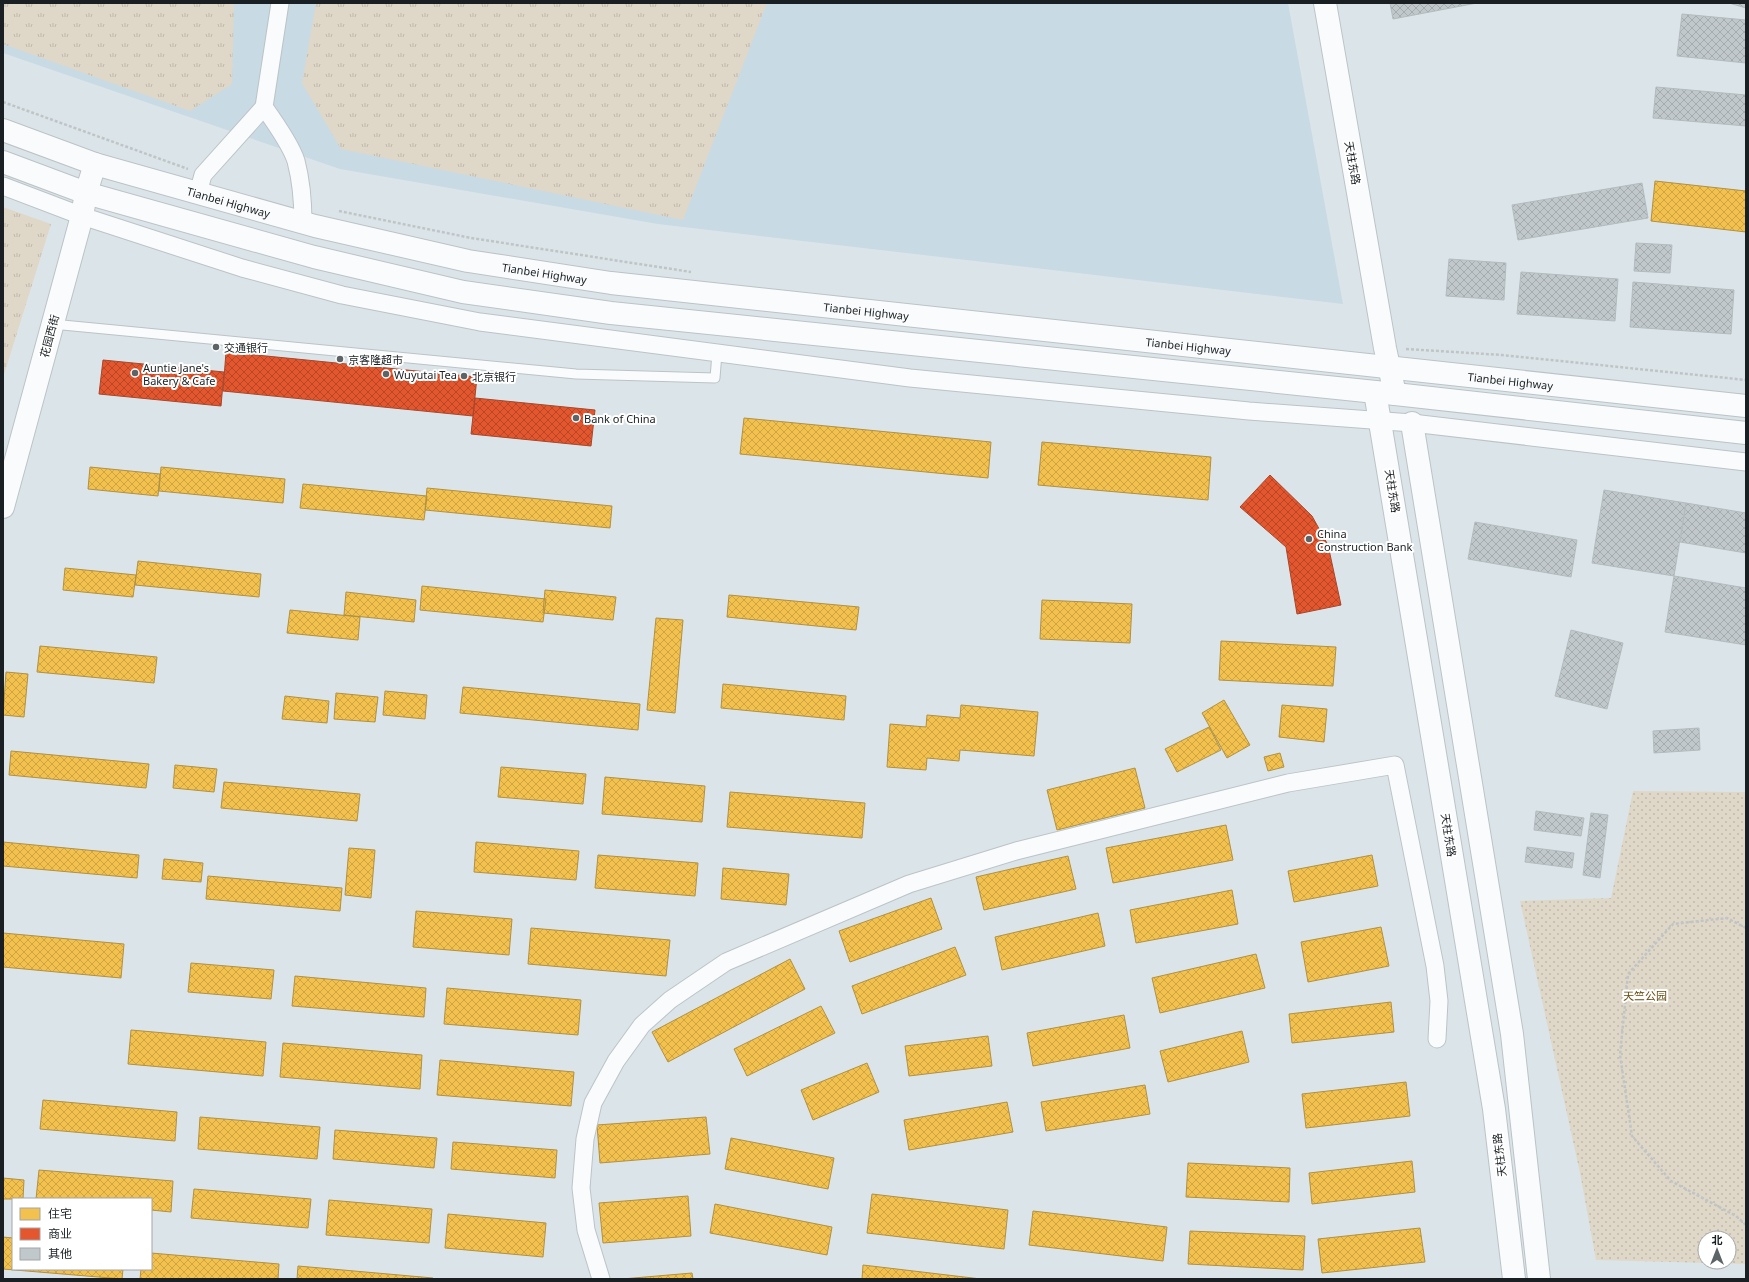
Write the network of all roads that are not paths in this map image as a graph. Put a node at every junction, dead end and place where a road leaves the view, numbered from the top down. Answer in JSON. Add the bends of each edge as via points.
{"nodes":[{"id":1,"x":280,"y":3,"type":"edge"},
{"id":2,"x":1325,"y":3,"type":"edge"},
{"id":3,"x":264,"y":107,"type":"junction"},
{"id":4,"x":3,"y":130,"type":"edge"},
{"id":5,"x":3,"y":162,"type":"edge"},
{"id":6,"x":96,"y":164,"type":"junction"},
{"id":7,"x":200,"y":184,"type":"junction"},
{"id":8,"x":3,"y":186,"type":"edge"},
{"id":9,"x":86,"y":193,"type":"junction"},
{"id":10,"x":82,"y":216,"type":"junction"},
{"id":11,"x":303,"y":223,"type":"junction"},
{"id":12,"x":52,"y":324,"type":"junction"},
{"id":13,"x":717,"y":353,"type":"junction"},
{"id":14,"x":1388,"y":358,"type":"junction"},
{"id":15,"x":1385,"y":393,"type":"junction"},
{"id":16,"x":1746,"y":406,"type":"edge"},
{"id":17,"x":1381,"y":420,"type":"junction"},
{"id":18,"x":1412,"y":423,"type":"junction"},
{"id":19,"x":1746,"y":433,"type":"edge"},
{"id":20,"x":1746,"y":462,"type":"edge"},
{"id":21,"x":3,"y":507,"type":"edge"},
{"id":22,"x":1437,"y":1039,"type":"dead end"},
{"id":23,"x":601,"y":1279,"type":"edge"},
{"id":24,"x":1514,"y":1279,"type":"edge"},
{"id":25,"x":1540,"y":1279,"type":"edge"}],
"edges":[{"from":1,"to":3,"type":"street"},
{"from":2,"to":14,"type":"main road","name":"天柱东路"},
{"from":3,"to":7,"type":"street"},
{"from":3,"to":11,"type":"street","via":[[296,160],[303,204]]},
{"from":4,"to":6,"type":"main road","name":"Tianbei Highway"},
{"from":5,"to":9,"type":"main road"},
{"from":6,"to":7,"type":"main road","name":"Tianbei Highway"},
{"from":6,"to":9,"type":"main road","name":"花园西街"},
{"from":7,"to":11,"type":"main road","name":"Tianbei Highway"},
{"from":8,"to":10,"type":"street"},
{"from":9,"to":10,"type":"main road","name":"花园西街"},
{"from":9,"to":15,"type":"main road","via":[[314,258],[463,292],[611,313]]},
{"from":10,"to":12,"type":"main road","name":"花园西街"},
{"from":10,"to":13,"type":"street","via":[[242,268],[342,295],[480,322]]},
{"from":11,"to":14,"type":"main road","name":"Tianbei Highway","via":[[468,261],[611,283]]},
{"from":12,"to":13,"type":"lane","via":[[576,374],[715,378]]},
{"from":12,"to":21,"type":"main road","name":"花园西街"},
{"from":13,"to":17,"type":"street","via":[[910,378],[1037,391],[1249,411]]},
{"from":14,"to":15,"type":"main road","name":"天柱东路"},
{"from":14,"to":16,"type":"main road","name":"Tianbei Highway"},
{"from":15,"to":17,"type":"main road","name":"天柱东路"},
{"from":15,"to":18,"type":"street"},
{"from":15,"to":19,"type":"main road"},
{"from":17,"to":18,"type":"street"},
{"from":17,"to":24,"type":"main road","name":"天柱东路","via":[[1493,1101]]},
{"from":18,"to":20,"type":"street"},
{"from":18,"to":25,"type":"main road","via":[[1512,1034]]},
{"from":22,"to":23,"type":"street","via":[[1439,1001],[1435,966],[1396,765],[1288,783],[1016,851],[909,884],[726,962],[670,1000],[642,1025],[616,1061],[593,1103],[585,1139],[581,1188],[586,1230]]}]}
